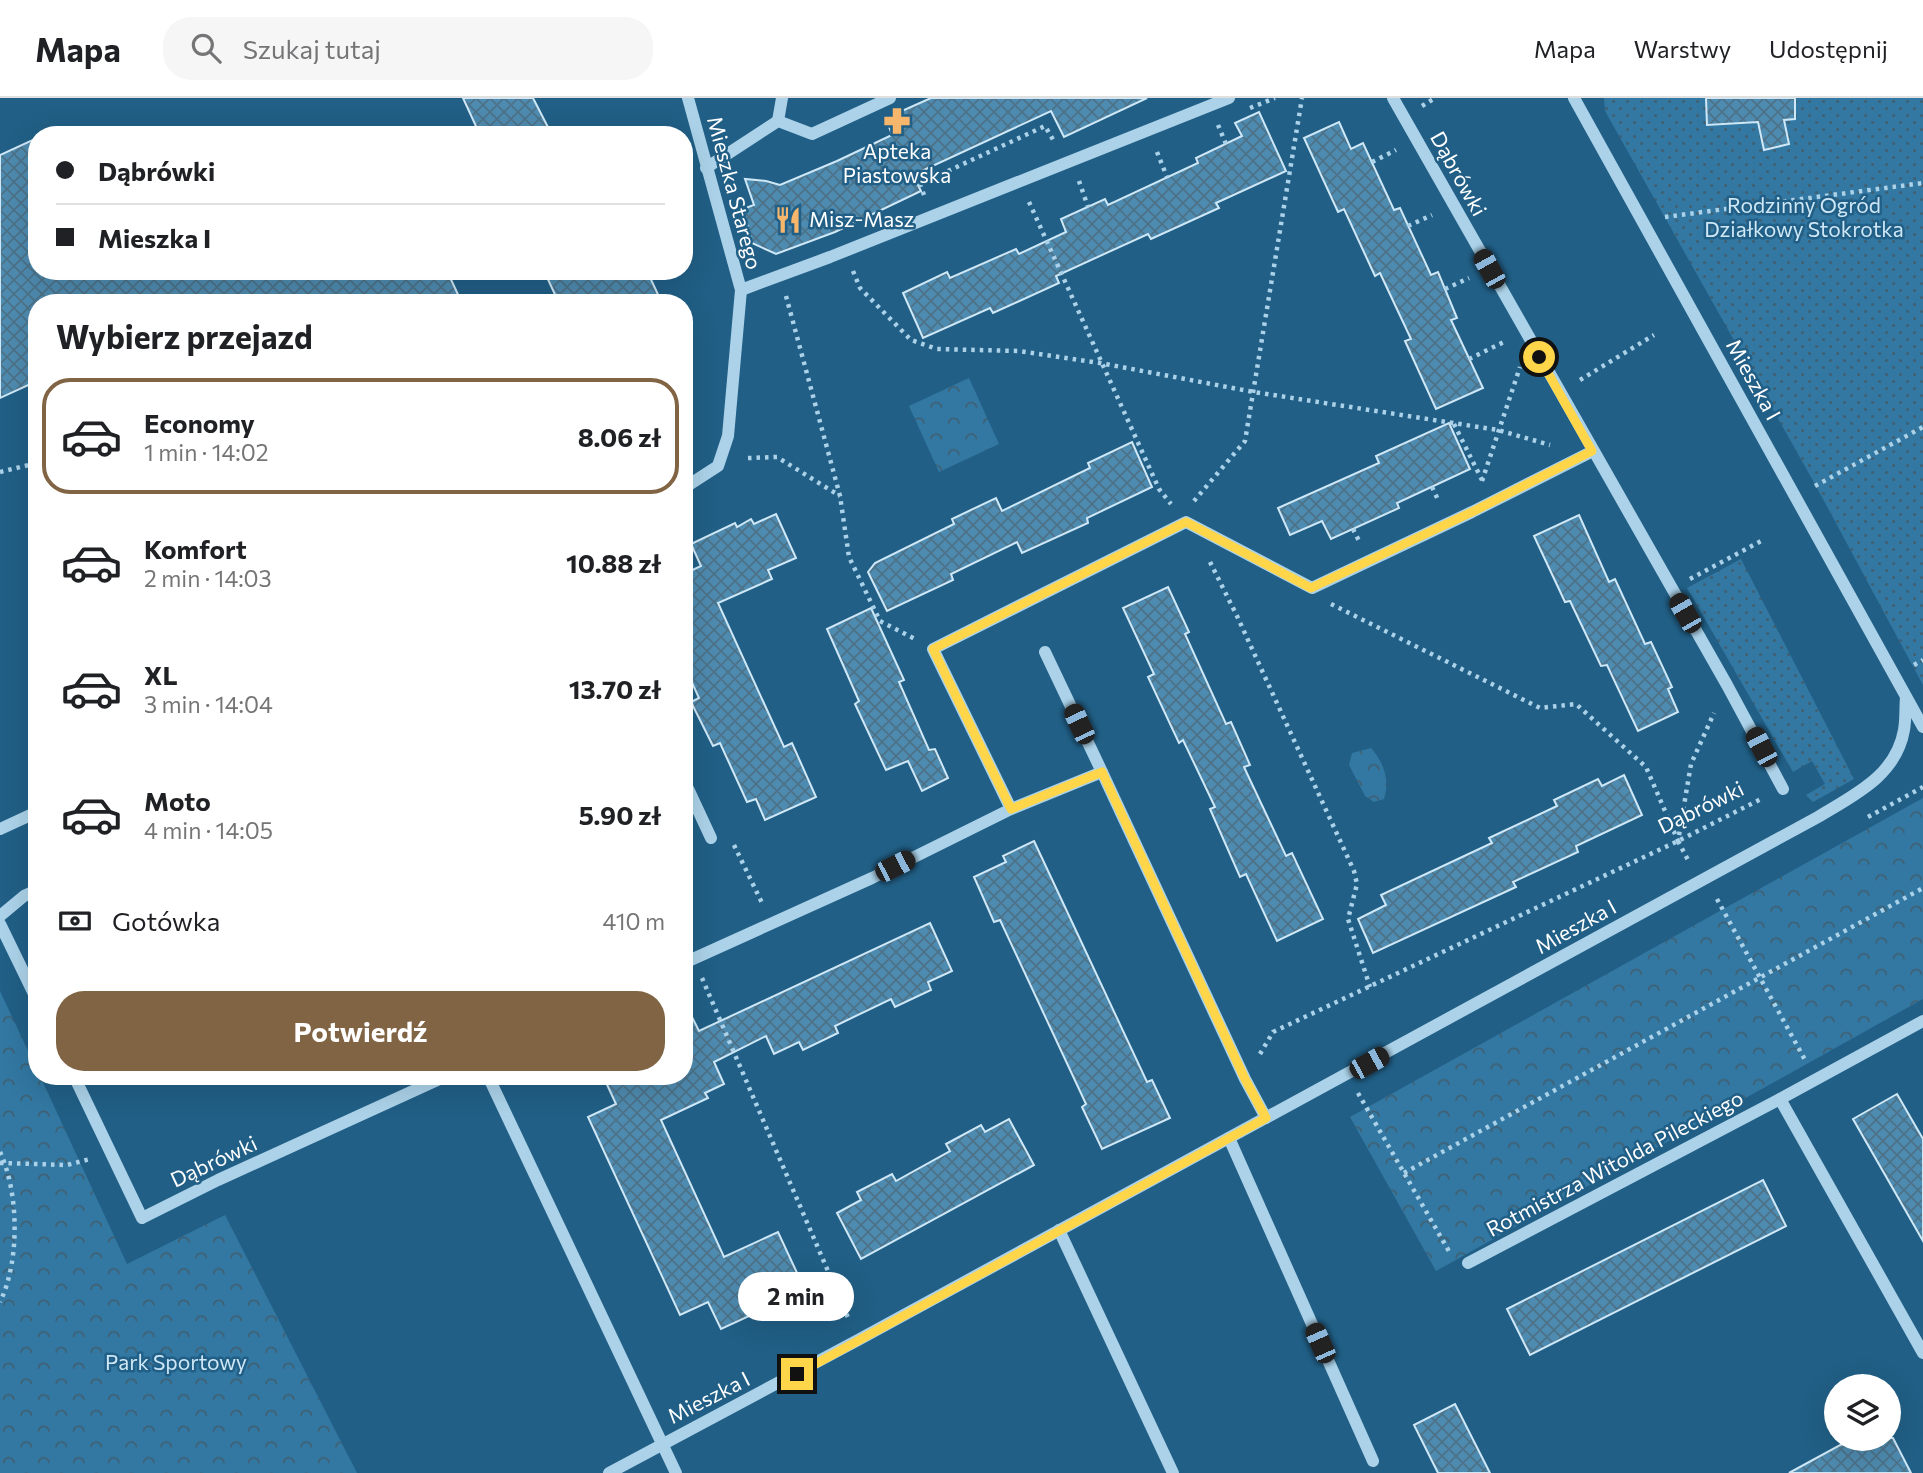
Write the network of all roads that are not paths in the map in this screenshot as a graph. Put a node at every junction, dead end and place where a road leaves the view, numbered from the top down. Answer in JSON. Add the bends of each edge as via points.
{"nodes":[{"id":1,"x":688,"y":98,"type":"edge"},
{"id":2,"x":782,"y":98,"type":"edge"},
{"id":3,"x":890,"y":98,"type":"edge"},
{"id":4,"x":1229,"y":98,"type":"edge"},
{"id":5,"x":1393,"y":98,"type":"edge"},
{"id":6,"x":1574,"y":98,"type":"edge"},
{"id":7,"x":778,"y":121,"type":"junction"},
{"id":8,"x":706,"y":167,"type":"junction"},
{"id":9,"x":741,"y":290,"type":"junction"},
{"id":10,"x":1592,"y":451,"type":"junction"},
{"id":11,"x":693,"y":482,"type":"edge"},
{"id":12,"x":1045,"y":652,"type":"dead end"},
{"id":13,"x":1906,"y":697,"type":"junction"},
{"id":14,"x":1923,"y":727,"type":"edge"},
{"id":15,"x":1102,"y":772,"type":"junction"},
{"id":16,"x":1783,"y":789,"type":"road end"},
{"id":17,"x":693,"y":799,"type":"edge"},
{"id":18,"x":1011,"y":809,"type":"junction"},
{"id":19,"x":28,"y":816,"type":"edge"},
{"id":20,"x":0,"y":829,"type":"edge"},
{"id":21,"x":711,"y":838,"type":"dead end"},
{"id":22,"x":28,"y":894,"type":"edge"},
{"id":23,"x":0,"y":916,"type":"edge"},
{"id":24,"x":0,"y":923,"type":"edge"},
{"id":25,"x":693,"y":959,"type":"edge"},
{"id":26,"x":28,"y":981,"type":"edge"},
{"id":27,"x":1923,"y":1021,"type":"edge"},
{"id":28,"x":78,"y":1085,"type":"edge"},
{"id":29,"x":426,"y":1085,"type":"edge"},
{"id":30,"x":492,"y":1085,"type":"edge"},
{"id":31,"x":1780,"y":1100,"type":"junction"},
{"id":32,"x":1266,"y":1118,"type":"junction"},
{"id":33,"x":1229,"y":1138,"type":"junction"},
{"id":34,"x":1059,"y":1230,"type":"junction"},
{"id":35,"x":1468,"y":1264,"type":"road end"},
{"id":36,"x":1923,"y":1353,"type":"edge"},
{"id":37,"x":662,"y":1444,"type":"junction"},
{"id":38,"x":1373,"y":1461,"type":"dead end"},
{"id":39,"x":609,"y":1473,"type":"edge"},
{"id":40,"x":676,"y":1473,"type":"edge"},
{"id":41,"x":1173,"y":1473,"type":"edge"}],
"edges":[{"from":1,"to":8,"type":"street","name":"Mieszka Starego"},
{"from":2,"to":7,"type":"street"},
{"from":3,"to":7,"type":"street","via":[[812,134]]},
{"from":4,"to":9,"type":"street"},
{"from":5,"to":10,"type":"street","name":"Dąbrówki"},
{"from":6,"to":13,"type":"street","name":"Mieszka I"},
{"from":7,"to":8,"type":"street"},
{"from":8,"to":9,"type":"street","name":"Mieszka Starego"},
{"from":9,"to":11,"type":"street","name":"Mieszka Starego","via":[[728,436],[718,466]]},
{"from":10,"to":16,"type":"street","name":"Dąbrówki"},
{"from":10,"to":18,"type":"street","via":[[1311,588],[1186,522],[933,649]]},
{"from":12,"to":15,"type":"street"},
{"from":13,"to":14,"type":"street"},
{"from":13,"to":32,"type":"street","name":"Mieszka I","via":[[1905,730],[1897,756],[1874,783]]},
{"from":15,"to":18,"type":"street"},
{"from":15,"to":32,"type":"street"},
{"from":17,"to":21,"type":"street"},
{"from":18,"to":25,"type":"street"},
{"from":19,"to":20,"type":"street"},
{"from":22,"to":23,"type":"street"},
{"from":24,"to":26,"type":"street"},
{"from":27,"to":31,"type":"street","name":"Rotmistrza Witolda Pileckiego"},
{"from":28,"to":29,"type":"street","name":"Dąbrówki","via":[[142,1218]]},
{"from":30,"to":37,"type":"street"},
{"from":31,"to":35,"type":"street","name":"Rotmistrza Witolda Pileckiego"},
{"from":31,"to":36,"type":"street"},
{"from":32,"to":33,"type":"street","name":"Mieszka I"},
{"from":33,"to":34,"type":"street","name":"Mieszka I"},
{"from":33,"to":38,"type":"street"},
{"from":34,"to":37,"type":"street","name":"Mieszka I"},
{"from":34,"to":41,"type":"street"},
{"from":37,"to":39,"type":"street","name":"Mieszka I"},
{"from":37,"to":40,"type":"street"}]}
